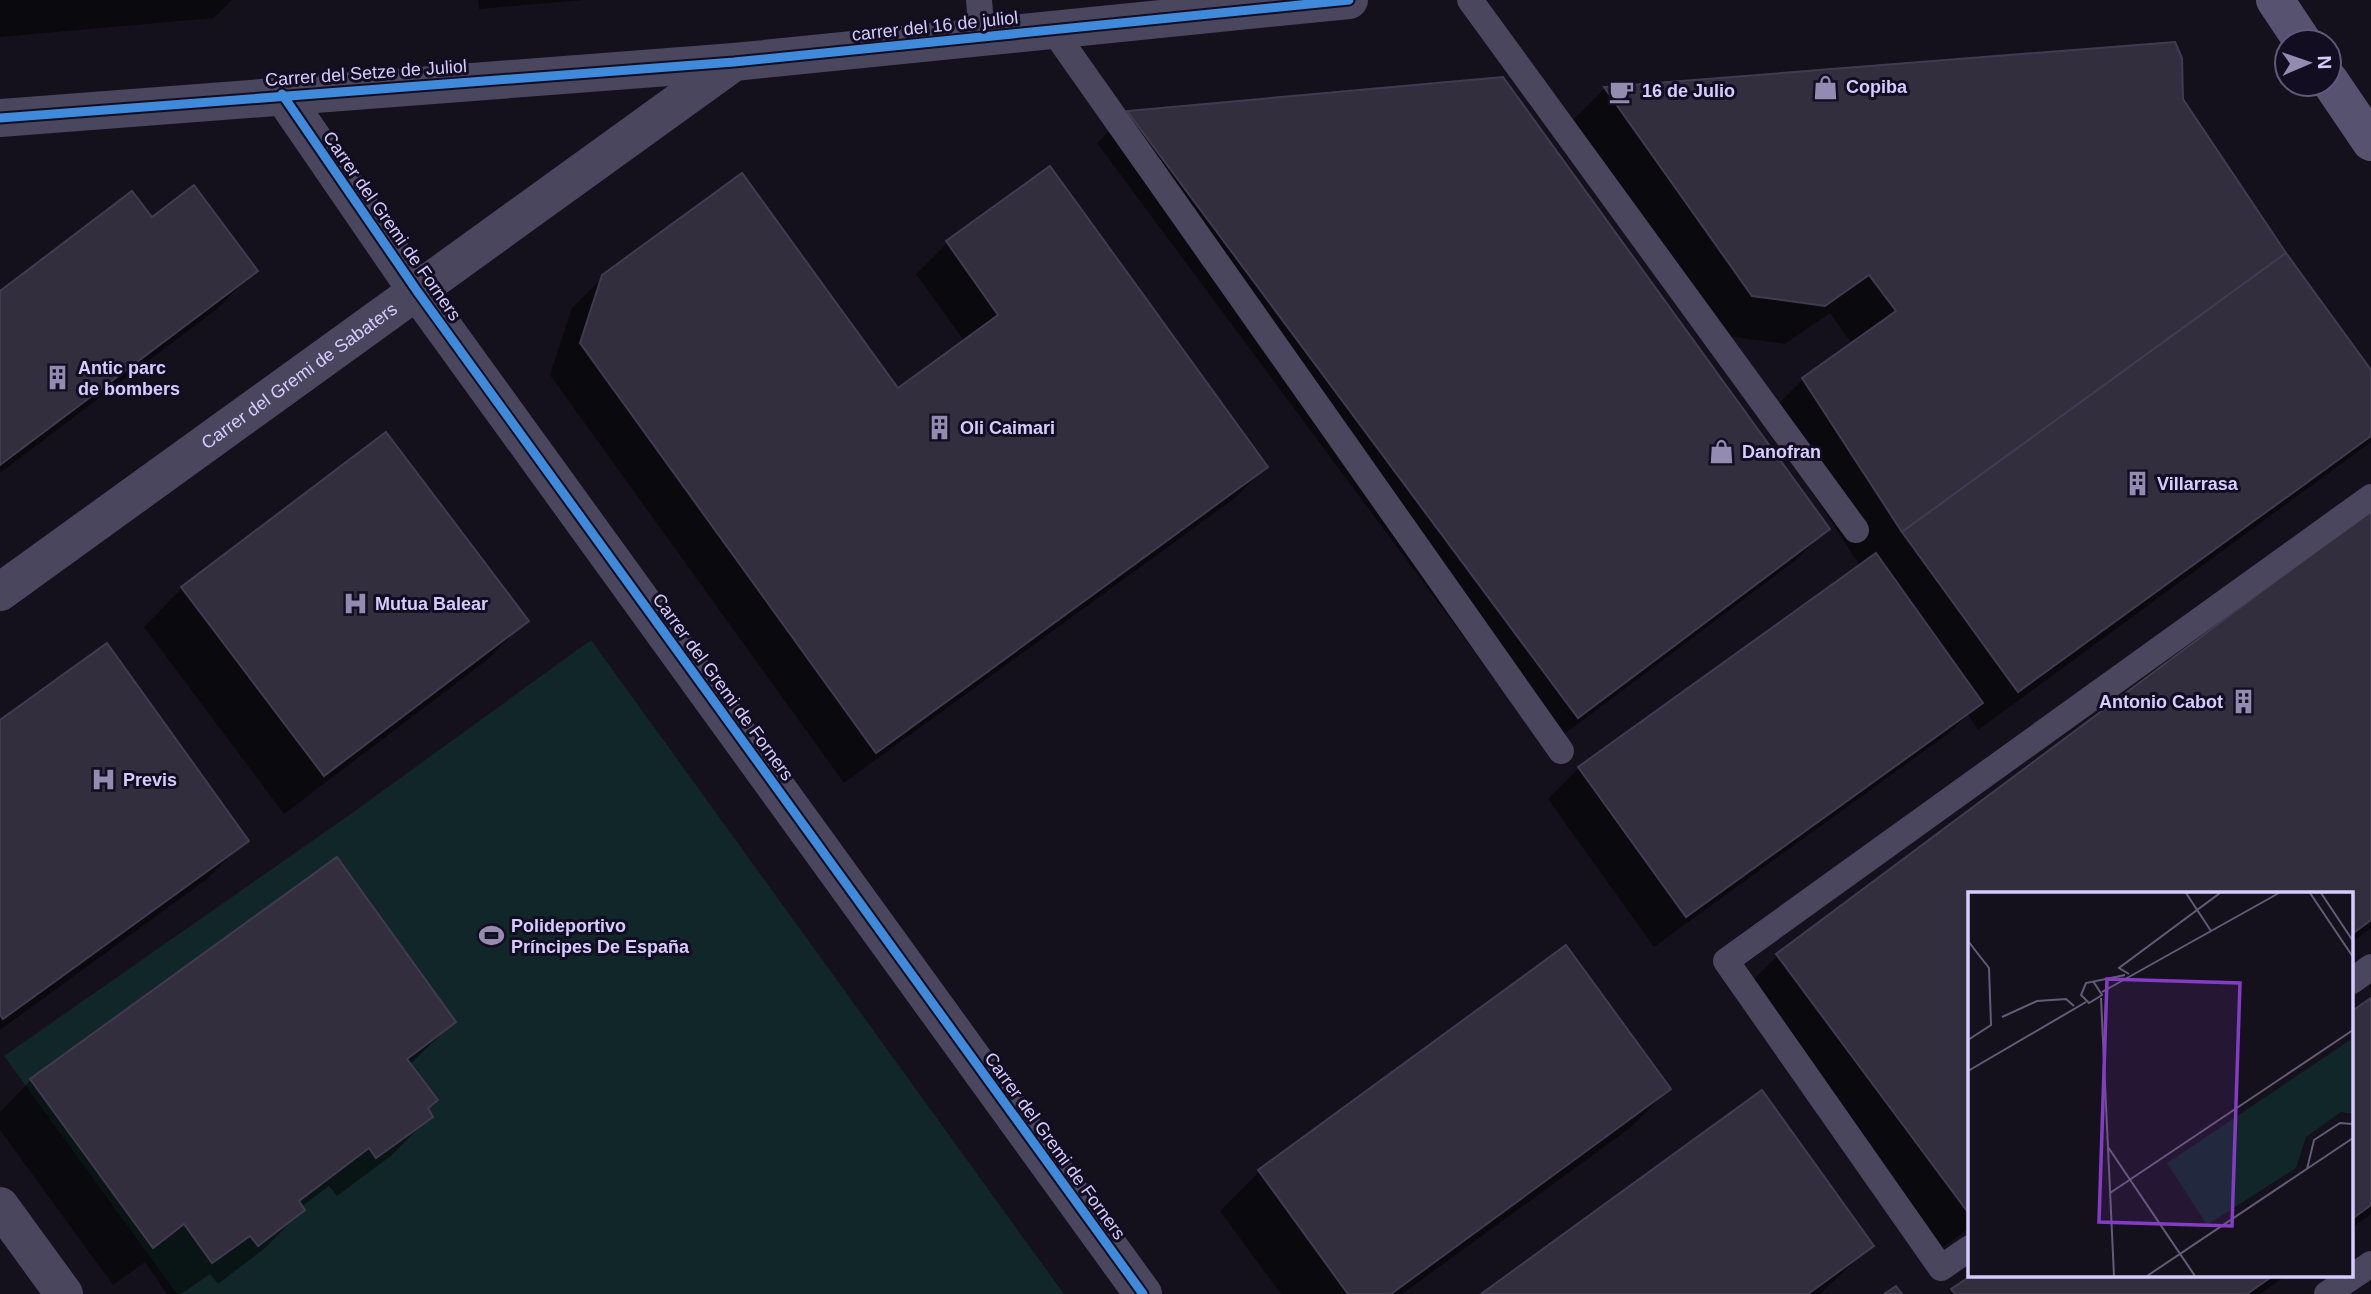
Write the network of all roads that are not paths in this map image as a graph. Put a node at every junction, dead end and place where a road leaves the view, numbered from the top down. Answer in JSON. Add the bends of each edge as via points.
{"nodes":[{"id":1,"x":1349,"y":0,"type":"edge"},
{"id":2,"x":1470,"y":0,"type":"edge"},
{"id":3,"x":2275,"y":0,"type":"edge"},
{"id":4,"x":1163,"y":9,"type":"edge"},
{"id":5,"x":980,"y":18,"type":"edge"},
{"id":6,"x":2294,"y":28,"type":"edge"},
{"id":7,"x":1053,"y":30,"type":"junction"},
{"id":8,"x":734,"y":62,"type":"junction"},
{"id":9,"x":282,"y":94,"type":"junction"},
{"id":10,"x":2341,"y":98,"type":"edge"},
{"id":11,"x":0,"y":118,"type":"edge"},
{"id":12,"x":2371,"y":142,"type":"edge"},
{"id":13,"x":417,"y":291,"type":"junction"},
{"id":14,"x":2371,"y":497,"type":"edge"},
{"id":15,"x":1857,"y":530,"type":"dead end"},
{"id":16,"x":0,"y":592,"type":"edge"},
{"id":17,"x":1561,"y":751,"type":"dead end"},
{"id":18,"x":2371,"y":967,"type":"edge"},
{"id":19,"x":2354,"y":980,"type":"edge"},
{"id":20,"x":0,"y":1206,"type":"edge"},
{"id":21,"x":1968,"y":1249,"type":"edge"},
{"id":22,"x":2371,"y":1264,"type":"edge"},
{"id":23,"x":2353,"y":1276,"type":"edge"},
{"id":24,"x":2354,"y":1276,"type":"edge"},
{"id":25,"x":64,"y":1294,"type":"edge"},
{"id":26,"x":1143,"y":1294,"type":"edge"},
{"id":27,"x":2327,"y":1294,"type":"edge"}],
"edges":[{"from":1,"to":4,"type":"street","name":"carrer del 16 de juliol"},
{"from":2,"to":15,"type":"lane"},
{"from":3,"to":6,"type":"street"},
{"from":4,"to":7,"type":"street","name":"carrer del 16 de juliol"},
{"from":5,"to":7,"type":"street","name":"carrer del 16 de juliol"},
{"from":5,"to":8,"type":"street","name":"carrer del 16 de juliol"},
{"from":7,"to":17,"type":"lane"},
{"from":8,"to":9,"type":"street","name":"Carrer del Setze de Juliol"},
{"from":8,"to":13,"type":"street","name":"Carrer del Gremi de Sabaters"},
{"from":9,"to":11,"type":"street","name":"Carrer del Setze de Juliol"},
{"from":9,"to":13,"type":"street","name":"Carrer del Gremi de Forners"},
{"from":10,"to":12,"type":"street"},
{"from":13,"to":16,"type":"street","name":"Carrer del Gremi de Sabaters"},
{"from":13,"to":26,"type":"street","name":"Carrer del Gremi de Forners"},
{"from":14,"to":21,"type":"lane","via":[[1726,961],[1941,1269]]},
{"from":18,"to":19,"type":"lane"},
{"from":20,"to":25,"type":"street"},
{"from":22,"to":24,"type":"lane"},
{"from":23,"to":27,"type":"lane"}]}
